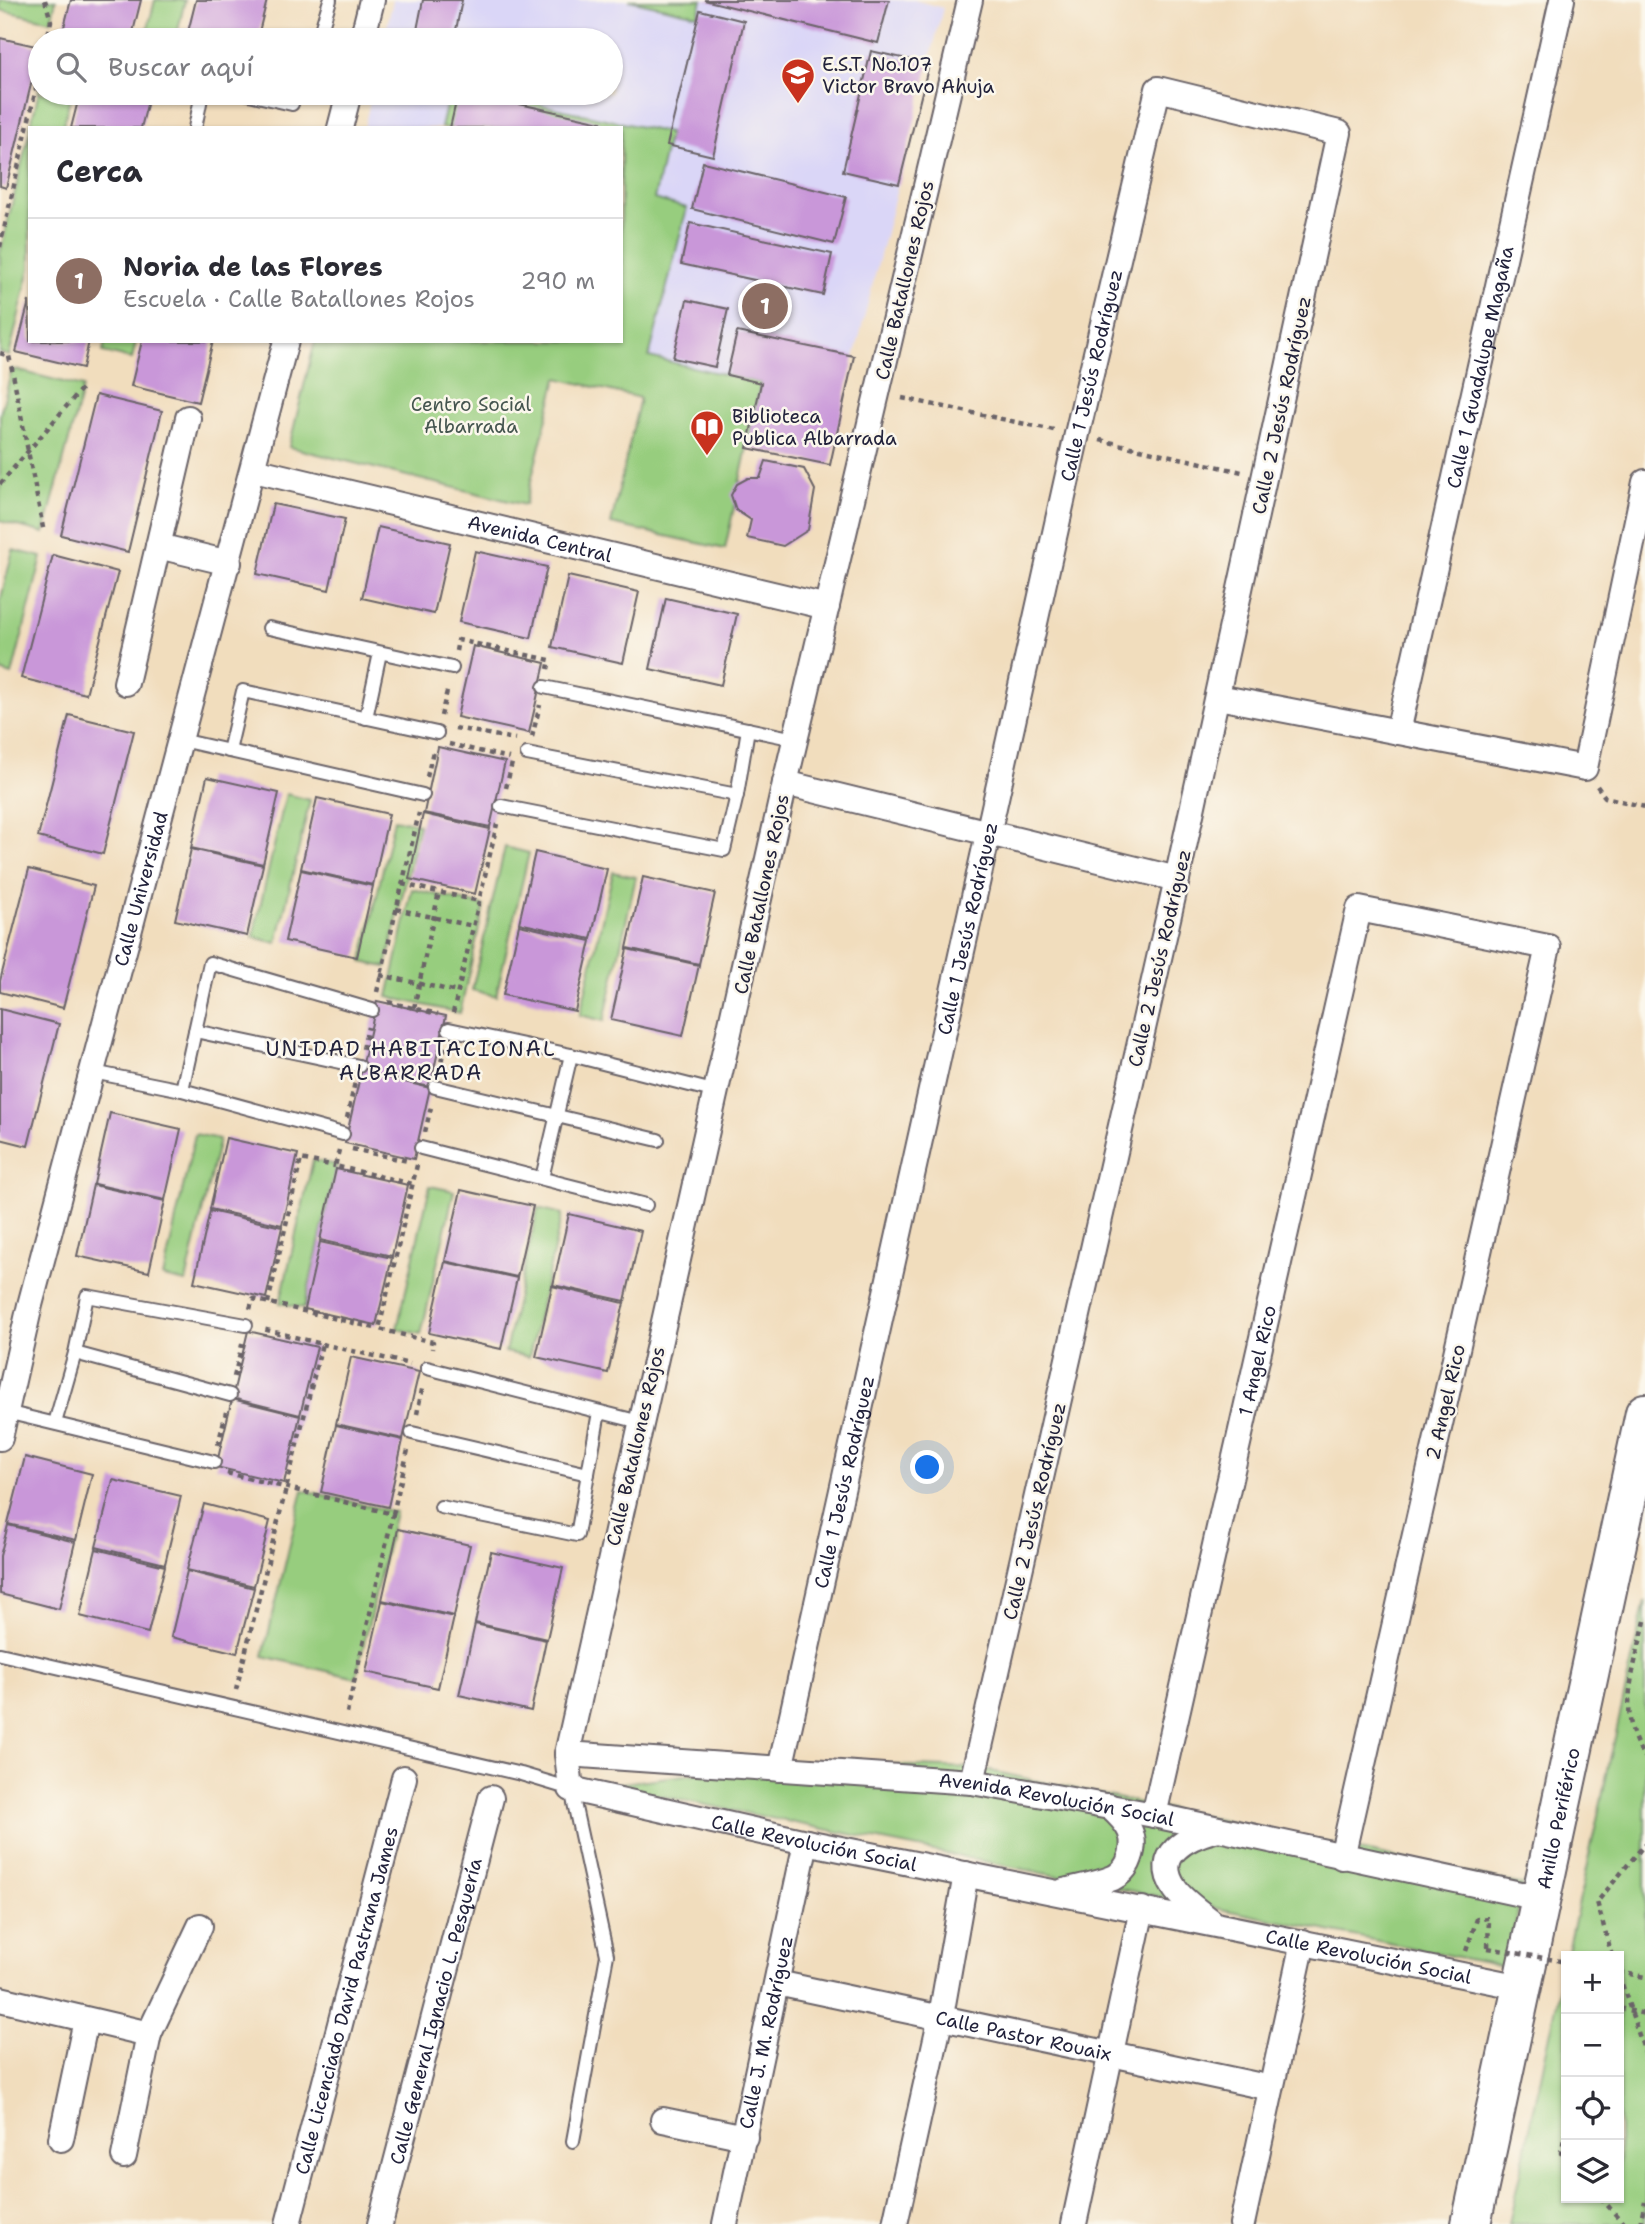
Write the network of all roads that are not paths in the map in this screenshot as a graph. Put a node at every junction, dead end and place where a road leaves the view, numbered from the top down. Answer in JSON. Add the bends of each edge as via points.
{"nodes":[{"id":1,"x":330,"y":0,"type":"edge"},
{"id":2,"x":372,"y":0,"type":"edge"},
{"id":3,"x":970,"y":0,"type":"edge"},
{"id":4,"x":1562,"y":0,"type":"edge"},
{"id":5,"x":322,"y":28,"type":"edge"},
{"id":6,"x":365,"y":28,"type":"edge"},
{"id":7,"x":1158,"y":89,"type":"joint"},
{"id":8,"x":200,"y":105,"type":"edge"},
{"id":9,"x":346,"y":105,"type":"edge"},
{"id":10,"x":195,"y":126,"type":"edge"},
{"id":11,"x":341,"y":126,"type":"edge"},
{"id":12,"x":286,"y":343,"type":"edge"},
{"id":13,"x":188,"y":418,"type":"dead end"},
{"id":14,"x":254,"y":470,"type":"junction"},
{"id":15,"x":1645,"y":482,"type":"edge"},
{"id":16,"x":158,"y":547,"type":"junction"},
{"id":17,"x":229,"y":563,"type":"junction"},
{"id":18,"x":827,"y":607,"type":"junction"},
{"id":19,"x":269,"y":628,"type":"dead end"},
{"id":20,"x":380,"y":653,"type":"junction"},
{"id":21,"x":452,"y":668,"type":"road end"},
{"id":22,"x":125,"y":683,"type":"dead end"},
{"id":23,"x":544,"y":687,"type":"road end"},
{"id":24,"x":1218,"y":697,"type":"junction"},
{"id":25,"x":366,"y":718,"type":"junction"},
{"id":26,"x":438,"y":729,"type":"road end"},
{"id":27,"x":748,"y":729,"type":"junction"},
{"id":28,"x":1398,"y":732,"type":"junction"},
{"id":29,"x":795,"y":739,"type":"junction"},
{"id":30,"x":181,"y":740,"type":"junction"},
{"id":31,"x":529,"y":748,"type":"road end"},
{"id":32,"x":229,"y":751,"type":"junction"},
{"id":33,"x":785,"y":783,"type":"junction"},
{"id":34,"x":423,"y":795,"type":"road end"},
{"id":35,"x":737,"y":795,"type":"junction"},
{"id":36,"x":502,"y":806,"type":"road end"},
{"id":37,"x":991,"y":832,"type":"junction"},
{"id":38,"x":1177,"y":879,"type":"junction"},
{"id":39,"x":1359,"y":908,"type":"joint"},
{"id":40,"x":372,"y":1010,"type":"road end"},
{"id":41,"x":449,"y":1029,"type":"road end"},
{"id":42,"x":195,"y":1031,"type":"junction"},
{"id":43,"x":571,"y":1055,"type":"junction"},
{"id":44,"x":359,"y":1066,"type":"road end"},
{"id":45,"x":93,"y":1072,"type":"junction"},
{"id":46,"x":435,"y":1087,"type":"road end"},
{"id":47,"x":182,"y":1090,"type":"junction"},
{"id":48,"x":718,"y":1092,"type":"junction"},
{"id":49,"x":556,"y":1116,"type":"junction"},
{"id":50,"x":343,"y":1134,"type":"road end"},
{"id":51,"x":658,"y":1140,"type":"dead end"},
{"id":52,"x":421,"y":1148,"type":"road end"},
{"id":53,"x":542,"y":1178,"type":"junction"},
{"id":54,"x":646,"y":1205,"type":"dead end"},
{"id":55,"x":246,"y":1325,"type":"road end"},
{"id":56,"x":75,"y":1353,"type":"junction"},
{"id":57,"x":427,"y":1368,"type":"road end"},
{"id":58,"x":230,"y":1395,"type":"road end"},
{"id":59,"x":6,"y":1412,"type":"junction"},
{"id":60,"x":599,"y":1412,"type":"junction"},
{"id":61,"x":1645,"y":1413,"type":"edge"},
{"id":62,"x":640,"y":1422,"type":"junction"},
{"id":63,"x":55,"y":1423,"type":"junction"},
{"id":64,"x":412,"y":1433,"type":"road end"},
{"id":65,"x":0,"y":1438,"type":"edge"},
{"id":66,"x":214,"y":1462,"type":"road end"},
{"id":67,"x":588,"y":1474,"type":"junction"},
{"id":68,"x":441,"y":1507,"type":"dead end"},
{"id":69,"x":0,"y":1654,"type":"edge"},
{"id":70,"x":567,"y":1754,"type":"junction"},
{"id":71,"x":780,"y":1769,"type":"junction"},
{"id":72,"x":404,"y":1778,"type":"dead end"},
{"id":73,"x":972,"y":1782,"type":"junction"},
{"id":74,"x":571,"y":1789,"type":"junction"},
{"id":75,"x":491,"y":1798,"type":"dead end"},
{"id":76,"x":1109,"y":1806,"type":"junction"},
{"id":77,"x":1154,"y":1815,"type":"junction"},
{"id":78,"x":1216,"y":1830,"type":"junction"},
{"id":79,"x":806,"y":1842,"type":"junction"},
{"id":80,"x":1342,"y":1857,"type":"junction"},
{"id":81,"x":966,"y":1874,"type":"junction"},
{"id":82,"x":1057,"y":1893,"type":"junction"},
{"id":83,"x":1539,"y":1898,"type":"junction"},
{"id":84,"x":1142,"y":1909,"type":"junction"},
{"id":85,"x":1214,"y":1924,"type":"junction"},
{"id":86,"x":200,"y":1926,"type":"dead end"},
{"id":87,"x":1303,"y":1942,"type":"junction"},
{"id":88,"x":777,"y":1983,"type":"junction"},
{"id":89,"x":1521,"y":1987,"type":"junction"},
{"id":90,"x":0,"y":1999,"type":"edge"},
{"id":91,"x":941,"y":2016,"type":"junction"},
{"id":92,"x":86,"y":2020,"type":"junction"},
{"id":93,"x":149,"y":2034,"type":"junction"},
{"id":94,"x":1112,"y":2053,"type":"junction"},
{"id":95,"x":1271,"y":2088,"type":"junction"},
{"id":96,"x":663,"y":2120,"type":"dead end"},
{"id":97,"x":745,"y":2137,"type":"junction"},
{"id":98,"x":61,"y":2139,"type":"dead end"},
{"id":99,"x":573,"y":2141,"type":"dead end"},
{"id":100,"x":124,"y":2156,"type":"dead end"},
{"id":101,"x":288,"y":2224,"type":"edge"},
{"id":102,"x":380,"y":2224,"type":"edge"},
{"id":103,"x":725,"y":2224,"type":"edge"},
{"id":104,"x":895,"y":2224,"type":"edge"},
{"id":105,"x":1074,"y":2224,"type":"edge"},
{"id":106,"x":1241,"y":2224,"type":"edge"},
{"id":107,"x":1471,"y":2224,"type":"edge"}],
"edges":[{"from":1,"to":5,"type":"lane"},
{"from":2,"to":6,"type":"street"},
{"from":3,"to":18,"type":"street","name":"Calle Batallones Rojos"},
{"from":4,"to":28,"type":"street","name":"Calle 1 Guadalupe Magaña"},
{"from":7,"to":24,"type":"street","name":"Calle 2 Jesús Rodríguez","via":[[1339,133]]},
{"from":7,"to":37,"type":"street","name":"Calle 1 Jesús Rodríguez"},
{"from":8,"to":10,"type":"lane"},
{"from":9,"to":11,"type":"street"},
{"from":12,"to":14,"type":"street","name":"Calle Universidad"},
{"from":13,"to":16,"type":"street"},
{"from":14,"to":17,"type":"street","name":"Calle Universidad"},
{"from":14,"to":18,"type":"street","name":"Avenida Central"},
{"from":15,"to":28,"type":"street","via":[[1585,768]]},
{"from":16,"to":17,"type":"street"},
{"from":16,"to":22,"type":"street"},
{"from":17,"to":30,"type":"street","name":"Calle Universidad"},
{"from":18,"to":29,"type":"street","name":"Calle Batallones Rojos"},
{"from":19,"to":20,"type":"lane"},
{"from":20,"to":21,"type":"lane"},
{"from":20,"to":25,"type":"lane"},
{"from":23,"to":27,"type":"lane"},
{"from":24,"to":28,"type":"street"},
{"from":24,"to":38,"type":"street","name":"Calle 2 Jesús Rodríguez"},
{"from":25,"to":26,"type":"lane"},
{"from":25,"to":32,"type":"lane","via":[[243,691]]},
{"from":27,"to":29,"type":"lane"},
{"from":27,"to":35,"type":"lane"},
{"from":29,"to":33,"type":"street","name":"Calle Batallones Rojos"},
{"from":30,"to":32,"type":"lane"},
{"from":30,"to":45,"type":"street","name":"Calle Universidad"},
{"from":31,"to":35,"type":"lane"},
{"from":32,"to":34,"type":"lane"},
{"from":33,"to":37,"type":"street"},
{"from":33,"to":48,"type":"street","name":"Calle Batallones Rojos"},
{"from":35,"to":36,"type":"lane","via":[[724,850]]},
{"from":37,"to":38,"type":"street"},
{"from":37,"to":71,"type":"street","name":"Calle 1 Jesús Rodríguez"},
{"from":38,"to":73,"type":"street","name":"Calle 2 Jesús Rodríguez"},
{"from":39,"to":77,"type":"street","name":"1 Angel Rico"},
{"from":39,"to":80,"type":"street","name":"2 Angel Rico","via":[[1548,947]]},
{"from":40,"to":42,"type":"lane","via":[[210,963]]},
{"from":41,"to":43,"type":"lane"},
{"from":42,"to":44,"type":"lane"},
{"from":42,"to":47,"type":"lane"},
{"from":43,"to":48,"type":"lane"},
{"from":43,"to":49,"type":"lane"},
{"from":45,"to":47,"type":"lane"},
{"from":45,"to":59,"type":"street","name":"Calle Universidad"},
{"from":46,"to":49,"type":"lane"},
{"from":47,"to":50,"type":"lane"},
{"from":48,"to":62,"type":"street","name":"Calle Batallones Rojos"},
{"from":49,"to":51,"type":"lane"},
{"from":49,"to":53,"type":"lane"},
{"from":52,"to":53,"type":"lane"},
{"from":53,"to":54,"type":"lane"},
{"from":55,"to":56,"type":"lane","via":[[87,1296]]},
{"from":56,"to":58,"type":"lane"},
{"from":56,"to":63,"type":"lane"},
{"from":57,"to":60,"type":"lane"},
{"from":59,"to":63,"type":"lane"},
{"from":59,"to":65,"type":"street","name":"Calle Universidad"},
{"from":60,"to":62,"type":"lane"},
{"from":60,"to":67,"type":"lane"},
{"from":61,"to":83,"type":"main road","name":"Anillo Periférico"},
{"from":62,"to":70,"type":"street","name":"Calle Batallones Rojos"},
{"from":63,"to":66,"type":"lane"},
{"from":64,"to":67,"type":"lane"},
{"from":67,"to":68,"type":"lane","via":[[577,1535]]},
{"from":69,"to":74,"type":"lane"},
{"from":70,"to":71,"type":"street","name":"Avenida Revolución Social"},
{"from":70,"to":74,"type":"street","name":"Calle Batallones Rojos"},
{"from":71,"to":73,"type":"street","name":"Avenida Revolución Social"},
{"from":72,"to":101,"type":"street","name":"Calle Licenciado David Pastrana James"},
{"from":73,"to":76,"type":"street","name":"Avenida Revolución Social"},
{"from":74,"to":79,"type":"street","name":"Calle Revolución Social"},
{"from":74,"to":99,"type":"lane","via":[[607,1955]]},
{"from":75,"to":102,"type":"street","name":"Calle General Ignacio L. Pesquería"},
{"from":76,"to":77,"type":"street","name":"Avenida Revolución Social"},
{"from":76,"to":82,"type":"street","name":"Calle Revolución Social","via":[[1133,1834],[1134,1850],[1126,1868],[1115,1878]]},
{"from":77,"to":78,"type":"street","name":"Avenida Revolución Social"},
{"from":78,"to":80,"type":"street","name":"Avenida Revolución Social"},
{"from":78,"to":85,"type":"street","name":"Calle Revolución Social","via":[[1191,1836],[1176,1846],[1169,1877],[1175,1890]]},
{"from":79,"to":81,"type":"street","name":"Calle Revolución Social"},
{"from":79,"to":88,"type":"street","name":"Calle J. M. Rodríguez"},
{"from":80,"to":83,"type":"street","name":"Avenida Revolución Social"},
{"from":81,"to":82,"type":"street","name":"Calle Revolución Social"},
{"from":81,"to":91,"type":"street"},
{"from":82,"to":84,"type":"street","name":"Calle Revolución Social"},
{"from":83,"to":89,"type":"main road","name":"Anillo Periférico"},
{"from":84,"to":85,"type":"street","name":"Calle Revolución Social"},
{"from":84,"to":94,"type":"street"},
{"from":85,"to":87,"type":"street","name":"Calle Revolución Social"},
{"from":86,"to":93,"type":"street"},
{"from":87,"to":89,"type":"street","name":"Calle Revolución Social"},
{"from":87,"to":95,"type":"street"},
{"from":88,"to":91,"type":"street","name":"Calle Pastor Rouaix"},
{"from":88,"to":97,"type":"street","name":"Calle J. M. Rodríguez"},
{"from":89,"to":107,"type":"main road","name":"Anillo Periférico"},
{"from":90,"to":92,"type":"street"},
{"from":91,"to":94,"type":"street","name":"Calle Pastor Rouaix"},
{"from":91,"to":104,"type":"street"},
{"from":92,"to":93,"type":"street"},
{"from":92,"to":98,"type":"street"},
{"from":93,"to":100,"type":"street"},
{"from":94,"to":95,"type":"street","name":"Calle Pastor Rouaix"},
{"from":94,"to":105,"type":"street"},
{"from":95,"to":106,"type":"street"},
{"from":96,"to":97,"type":"street"},
{"from":97,"to":103,"type":"street","name":"Calle J. M. Rodríguez"}]}
